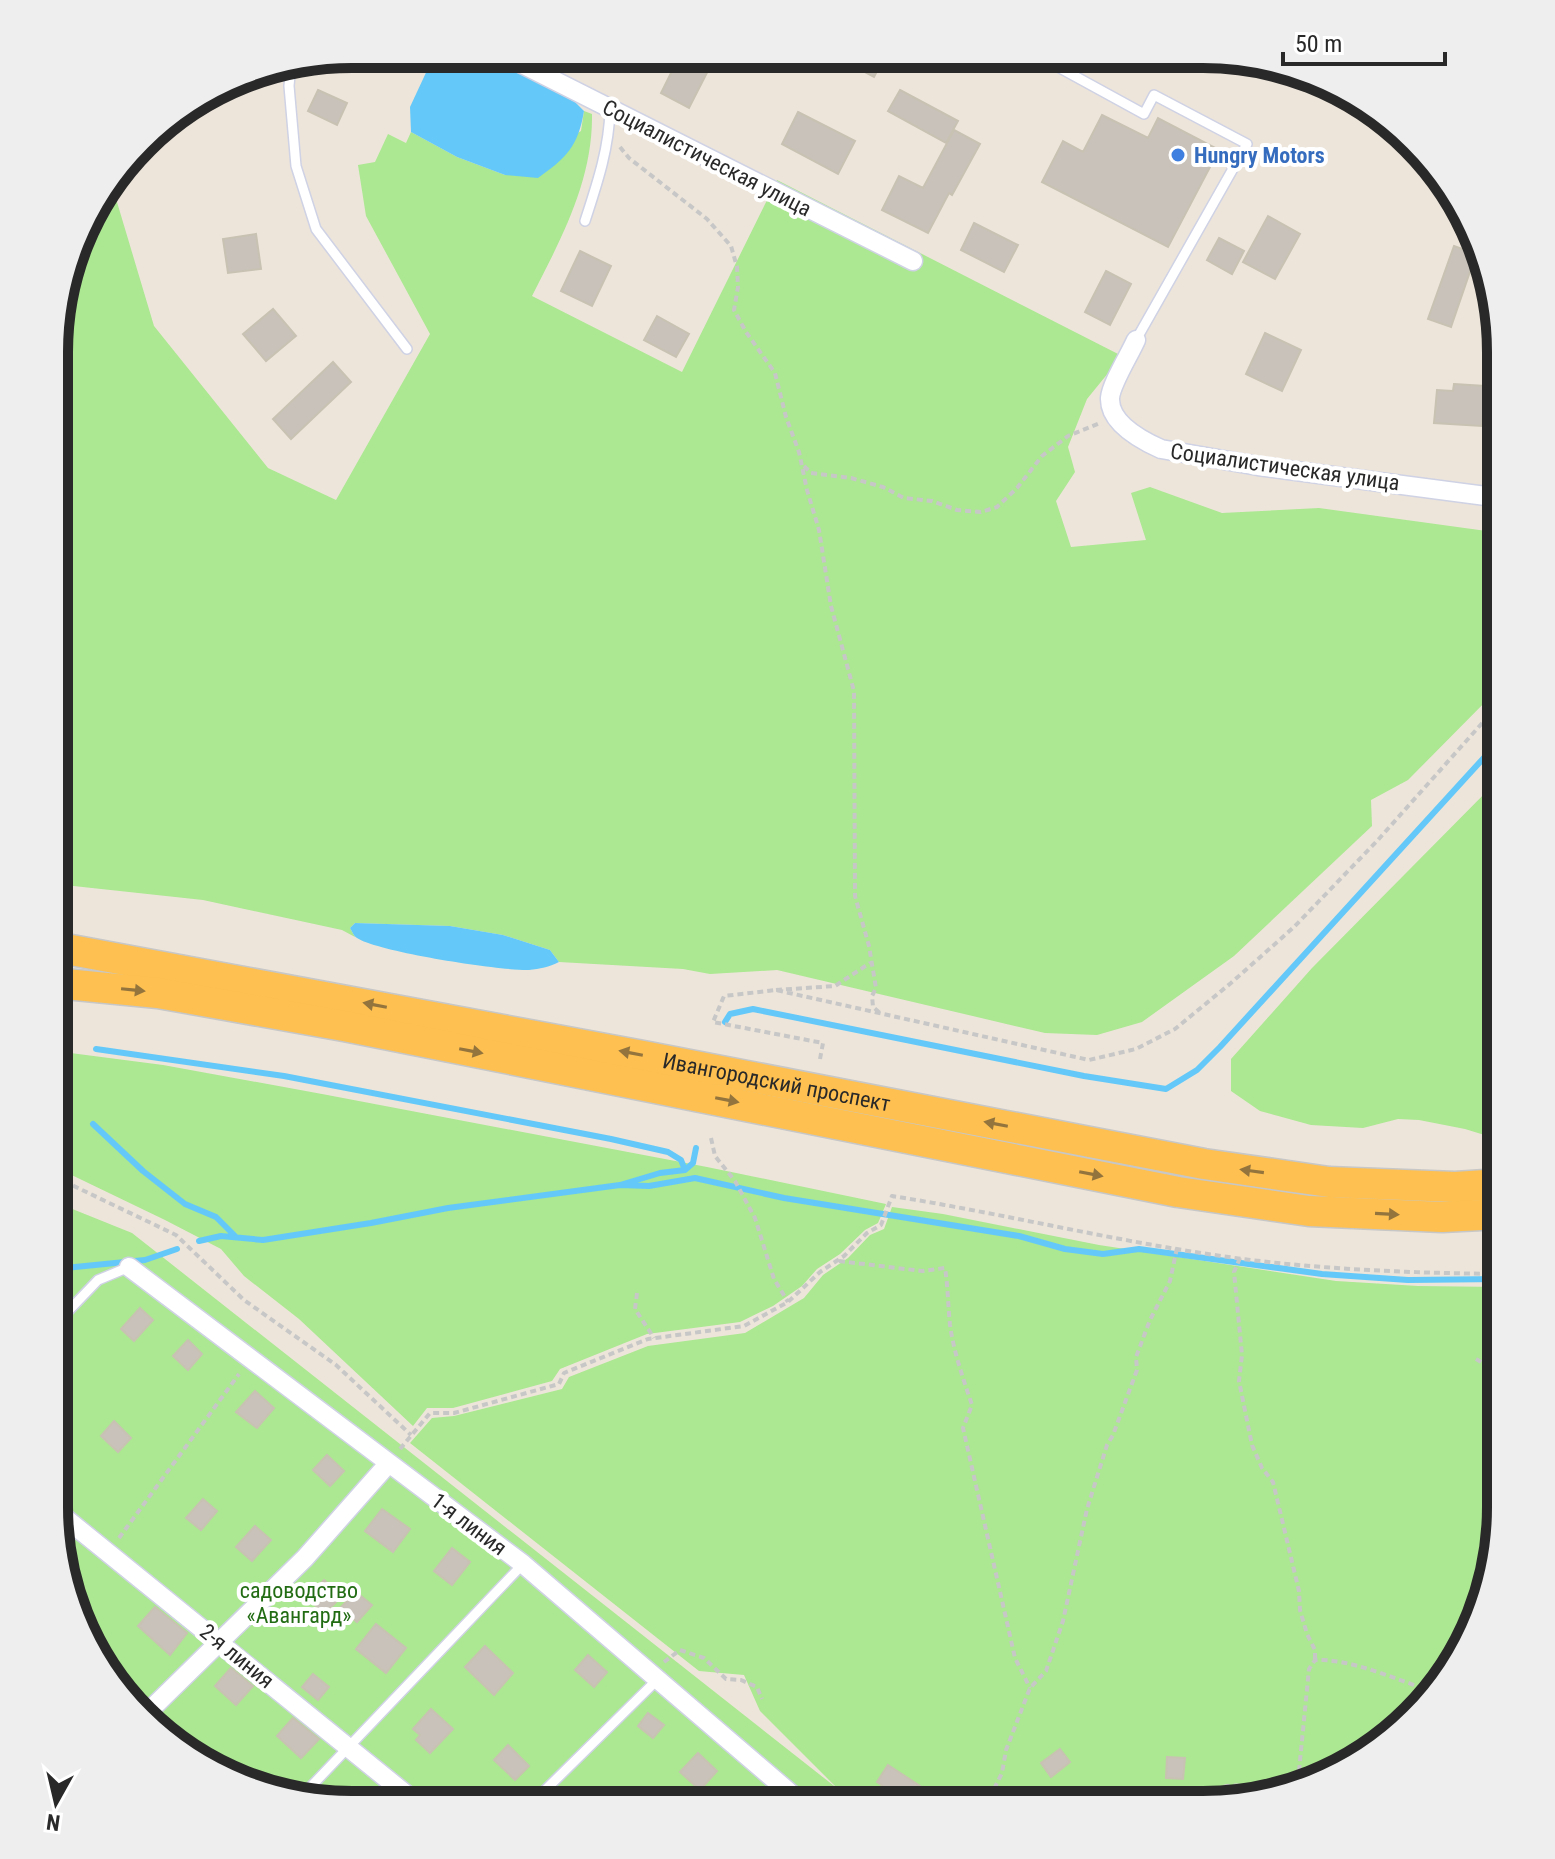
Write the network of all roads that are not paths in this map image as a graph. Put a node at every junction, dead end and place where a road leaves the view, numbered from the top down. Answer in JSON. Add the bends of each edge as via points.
{"nodes":[{"id":1,"x":1060,"y":68,"type":"edge"},
{"id":2,"x":530,"y":69,"type":"edge"},
{"id":3,"x":290,"y":75,"type":"edge"},
{"id":4,"x":610,"y":110,"type":"junction"},
{"id":5,"x":585,"y":221,"type":"dead end"},
{"id":6,"x":913,"y":261,"type":"dead end"},
{"id":7,"x":1136,"y":340,"type":"joint"},
{"id":8,"x":407,"y":349,"type":"dead end"},
{"id":9,"x":1487,"y":496,"type":"edge"},
{"id":10,"x":68,"y":949,"type":"edge"},
{"id":11,"x":68,"y":984,"type":"edge"},
{"id":12,"x":1486,"y":1185,"type":"edge"},
{"id":13,"x":1486,"y":1215,"type":"edge"},
{"id":14,"x":129,"y":1267,"type":"joint"},
{"id":15,"x":68,"y":1311,"type":"edge"},
{"id":16,"x":388,"y":1464,"type":"junction"},
{"id":17,"x":69,"y":1521,"type":"edge"},
{"id":18,"x":523,"y":1564,"type":"junction"},
{"id":19,"x":219,"y":1642,"type":"junction"},
{"id":20,"x":654,"y":1676,"type":"junction"},
{"id":21,"x":152,"y":1709,"type":"edge"},
{"id":22,"x":349,"y":1747,"type":"junction"},
{"id":23,"x":309,"y":1788,"type":"edge"},
{"id":24,"x":402,"y":1791,"type":"edge"},
{"id":25,"x":544,"y":1791,"type":"edge"},
{"id":26,"x":783,"y":1791,"type":"edge"}],
"edges":[{"from":1,"to":7,"type":"lane","via":[[1144,114],[1154,95],[1247,144]]},
{"from":2,"to":4,"type":"street","name":"Социалистическая улица"},
{"from":3,"to":8,"type":"lane","via":[[296,166],[316,229]]},
{"from":4,"to":5,"type":"lane","via":[[603,166]]},
{"from":4,"to":6,"type":"street","name":"Социалистическая улица"},
{"from":7,"to":9,"type":"street","name":"Социалистическая улица","via":[[1110,397],[1114,416],[1161,449]]},
{"from":12,"to":10,"type":"highway","name":"Ивангородский проспект","one_way":true,"via":[[1329,1182],[1204,1164]]},
{"from":11,"to":13,"type":"highway","name":"Ивангородский проспект","one_way":true,"via":[[158,993],[359,1029],[1178,1192],[1309,1211]]},
{"from":14,"to":15,"type":"lane","via":[[98,1280]]},
{"from":14,"to":16,"type":"street","name":"1-я линия"},
{"from":16,"to":18,"type":"street","name":"1-я линия"},
{"from":16,"to":19,"type":"street","via":[[305,1558]]},
{"from":17,"to":19,"type":"street","name":"2-я линия"},
{"from":18,"to":20,"type":"street","name":"1-я линия"},
{"from":18,"to":22,"type":"lane"},
{"from":19,"to":21,"type":"street"},
{"from":19,"to":22,"type":"street","name":"2-я линия"},
{"from":20,"to":25,"type":"lane"},
{"from":20,"to":26,"type":"street","name":"1-я линия"},
{"from":22,"to":23,"type":"lane"},
{"from":22,"to":24,"type":"street","name":"2-я линия"}]}
